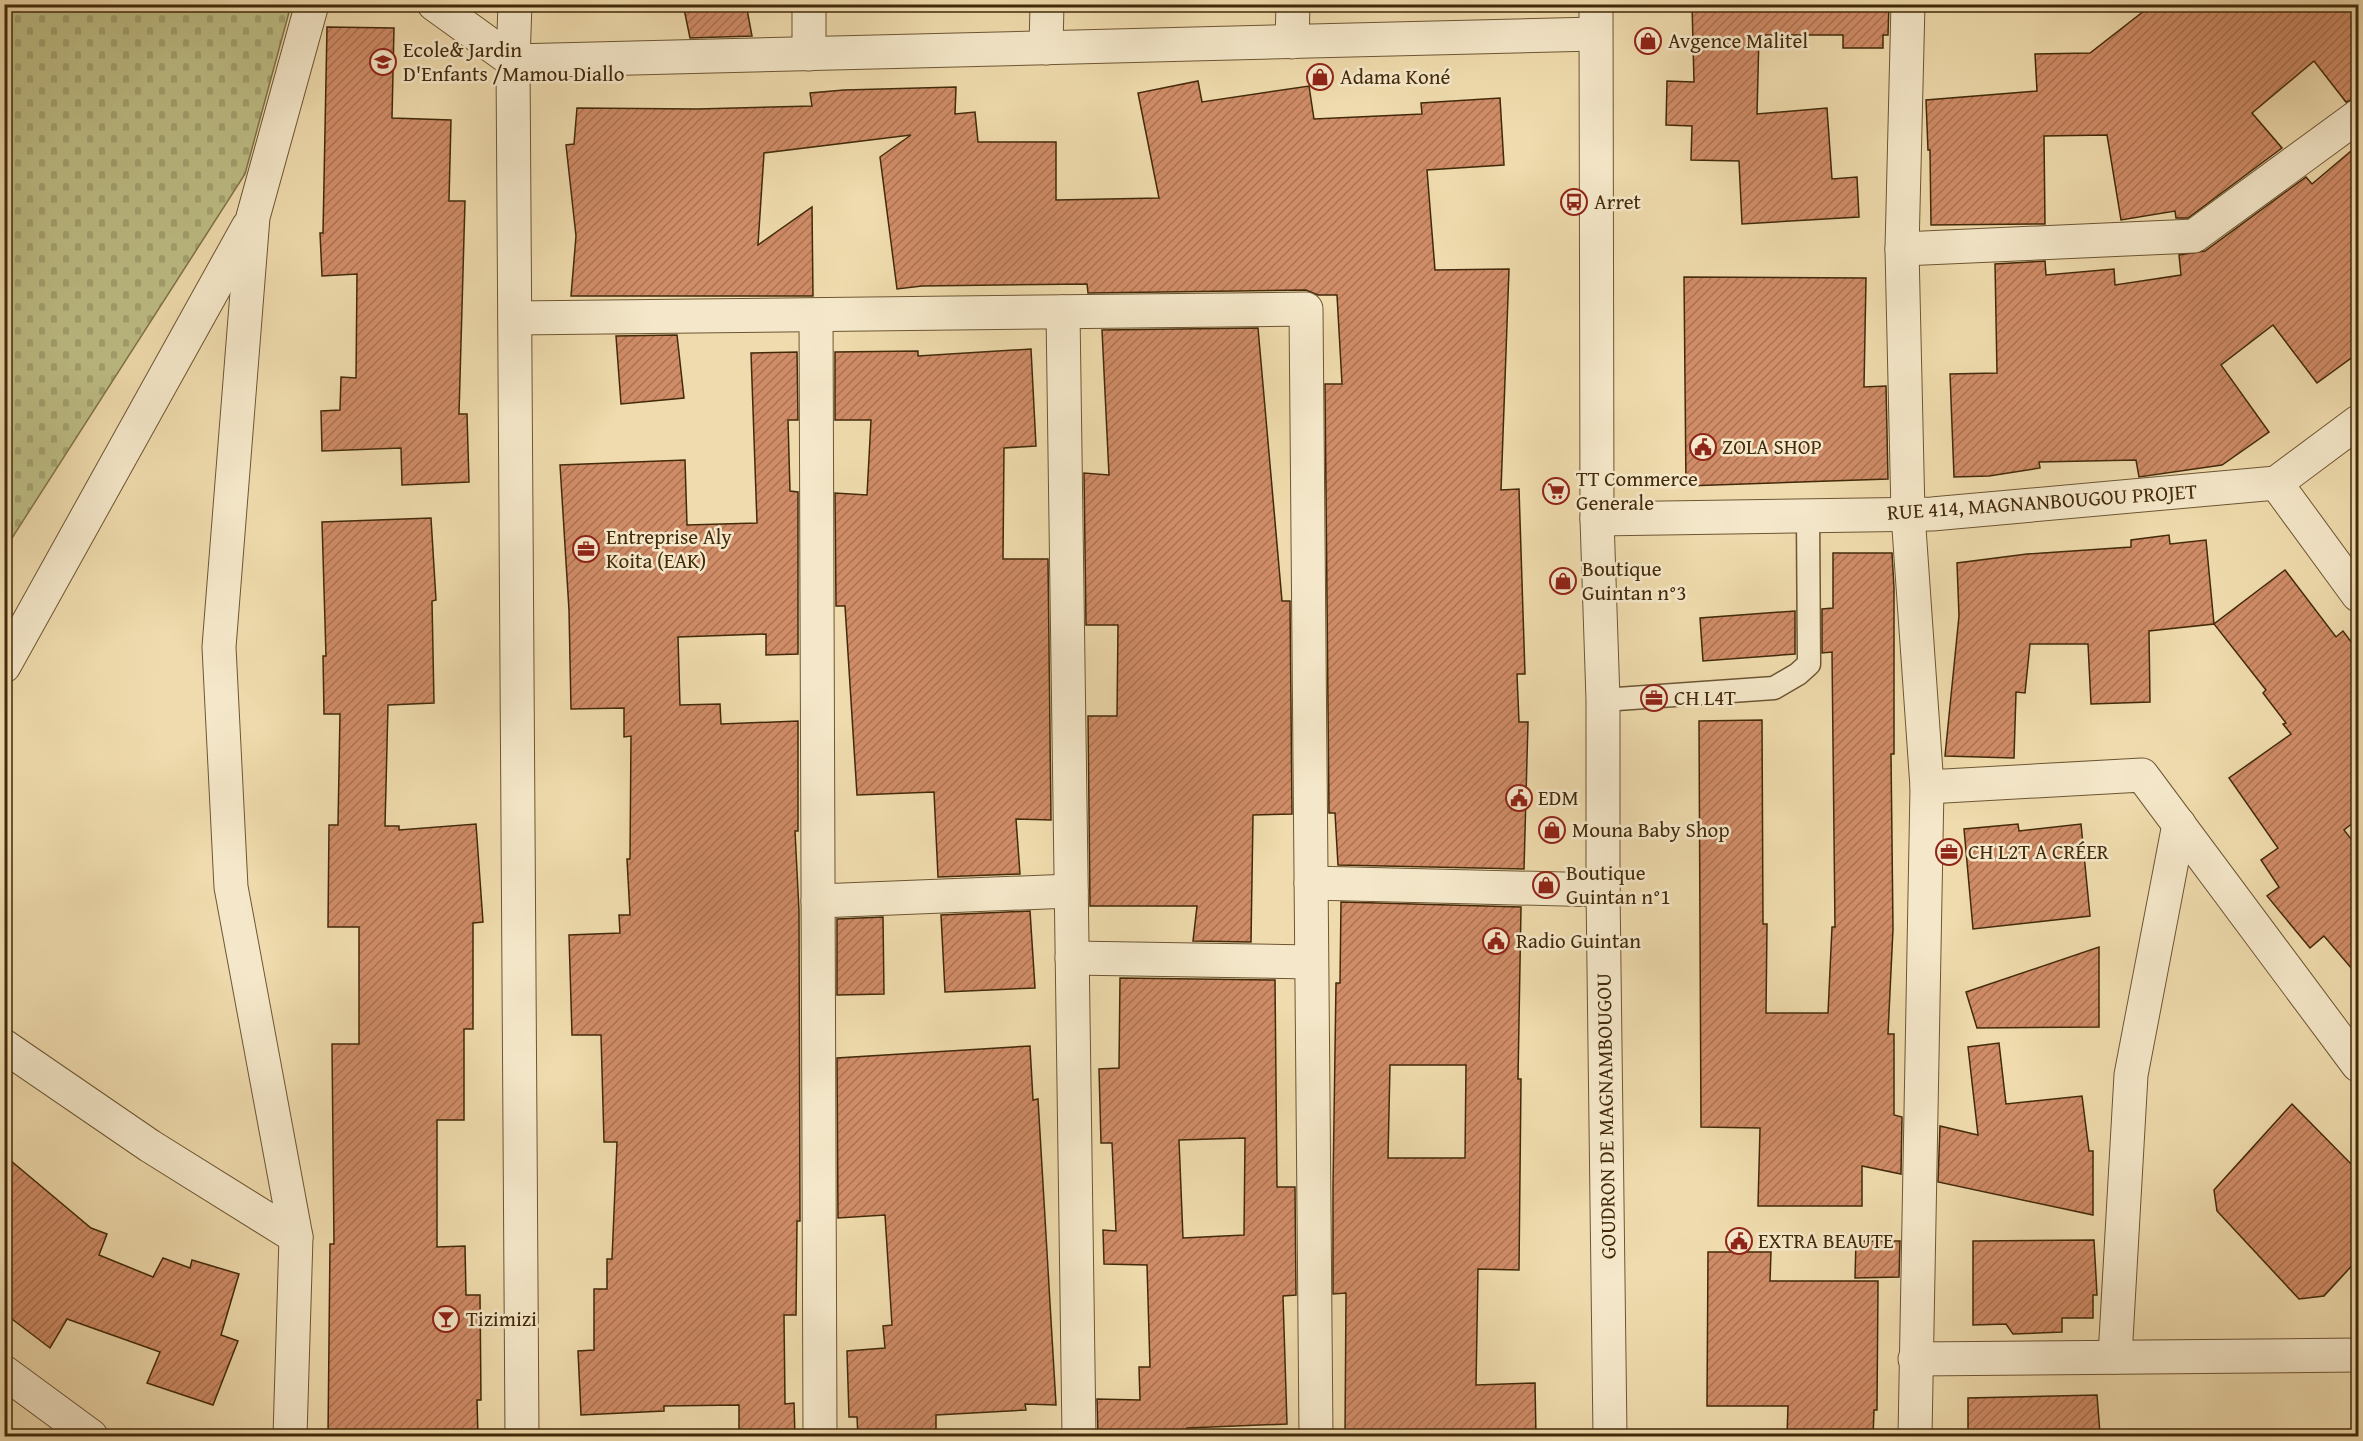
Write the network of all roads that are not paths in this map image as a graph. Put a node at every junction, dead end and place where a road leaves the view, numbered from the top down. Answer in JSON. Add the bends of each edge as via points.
{"nodes":[{"id":1,"x":312,"y":4,"type":"edge"},
{"id":2,"x":434,"y":4,"type":"edge"},
{"id":3,"x":515,"y":4,"type":"edge"},
{"id":4,"x":809,"y":4,"type":"edge"},
{"id":5,"x":1047,"y":4,"type":"edge"},
{"id":6,"x":1293,"y":4,"type":"edge"},
{"id":7,"x":1908,"y":4,"type":"edge"},
{"id":8,"x":1595,"y":19,"type":"edge"},
{"id":9,"x":1292,"y":42,"type":"junction"},
{"id":10,"x":1046,"y":48,"type":"junction"},
{"id":11,"x":809,"y":54,"type":"junction"},
{"id":12,"x":513,"y":61,"type":"junction"},
{"id":13,"x":2358,"y":116,"type":"edge"},
{"id":14,"x":253,"y":218,"type":"junction"},
{"id":15,"x":1902,"y":249,"type":"junction"},
{"id":16,"x":1063,"y":312,"type":"junction"},
{"id":17,"x":816,"y":316,"type":"junction"},
{"id":18,"x":515,"y":318,"type":"junction"},
{"id":19,"x":2358,"y":422,"type":"edge"},
{"id":20,"x":2276,"y":483,"type":"junction"},
{"id":21,"x":1908,"y":513,"type":"junction"},
{"id":22,"x":1808,"y":515,"type":"junction"},
{"id":23,"x":1597,"y":519,"type":"junction"},
{"id":24,"x":2358,"y":596,"type":"edge"},
{"id":25,"x":4,"y":666,"type":"edge"},
{"id":26,"x":1603,"y":700,"type":"junction"},
{"id":27,"x":1927,"y":787,"type":"junction"},
{"id":28,"x":2179,"y":824,"type":"junction"},
{"id":29,"x":1311,"y":883,"type":"junction"},
{"id":30,"x":1603,"y":890,"type":"junction"},
{"id":31,"x":1071,"y":891,"type":"junction"},
{"id":32,"x":818,"y":902,"type":"junction"},
{"id":33,"x":1072,"y":958,"type":"junction"},
{"id":34,"x":1311,"y":962,"type":"junction"},
{"id":35,"x":4,"y":1046,"type":"edge"},
{"id":36,"x":2358,"y":1065,"type":"edge"},
{"id":37,"x":296,"y":1237,"type":"junction"},
{"id":38,"x":2358,"y":1355,"type":"edge"},
{"id":39,"x":2115,"y":1357,"type":"junction"},
{"id":40,"x":1915,"y":1359,"type":"junction"},
{"id":41,"x":4,"y":1372,"type":"edge"},
{"id":42,"x":91,"y":1437,"type":"edge"},
{"id":43,"x":290,"y":1437,"type":"edge"},
{"id":44,"x":522,"y":1437,"type":"edge"},
{"id":45,"x":820,"y":1437,"type":"edge"},
{"id":46,"x":1079,"y":1437,"type":"edge"},
{"id":47,"x":1316,"y":1437,"type":"edge"},
{"id":48,"x":1610,"y":1437,"type":"edge"},
{"id":49,"x":1915,"y":1437,"type":"edge"}],
"edges":[{"from":1,"to":14,"type":"street"},
{"from":2,"to":12,"type":"street"},
{"from":3,"to":12,"type":"street"},
{"from":4,"to":11,"type":"street"},
{"from":5,"to":10,"type":"street"},
{"from":6,"to":9,"type":"street"},
{"from":7,"to":15,"type":"street"},
{"from":8,"to":9,"type":"street"},
{"from":8,"to":23,"type":"street","name":"GOUDRON DE MAGNAMBOUGOU"},
{"from":9,"to":10,"type":"street"},
{"from":10,"to":11,"type":"street"},
{"from":11,"to":12,"type":"street"},
{"from":12,"to":18,"type":"street"},
{"from":13,"to":15,"type":"street","via":[[2194,236]]},
{"from":14,"to":25,"type":"street"},
{"from":14,"to":37,"type":"street","via":[[219,647],[231,887]]},
{"from":15,"to":21,"type":"street"},
{"from":16,"to":17,"type":"street"},
{"from":16,"to":29,"type":"street","via":[[1306,309]]},
{"from":16,"to":31,"type":"street"},
{"from":17,"to":18,"type":"street"},
{"from":17,"to":32,"type":"street"},
{"from":18,"to":44,"type":"street"},
{"from":19,"to":20,"type":"street"},
{"from":20,"to":21,"type":"street","name":"RUE 414, MAGNANBOUGOU PROJET"},
{"from":20,"to":24,"type":"street"},
{"from":21,"to":22,"type":"street","name":"RUE 414, MAGNANBOUGOU PROJET"},
{"from":21,"to":27,"type":"street"},
{"from":22,"to":23,"type":"street","name":"RUE 414, MAGNANBOUGOU PROJET"},
{"from":22,"to":26,"type":"lane","via":[[1809,664],[1798,674],[1774,688]]},
{"from":23,"to":26,"type":"street","name":"GOUDRON DE MAGNAMBOUGOU"},
{"from":26,"to":30,"type":"street","name":"GOUDRON DE MAGNAMBOUGOU"},
{"from":27,"to":28,"type":"street","via":[[2142,775]]},
{"from":27,"to":40,"type":"street"},
{"from":28,"to":36,"type":"street"},
{"from":28,"to":39,"type":"street","via":[[2131,1075]]},
{"from":29,"to":30,"type":"street"},
{"from":29,"to":34,"type":"street"},
{"from":30,"to":48,"type":"street","name":"GOUDRON DE MAGNAMBOUGOU"},
{"from":31,"to":32,"type":"street"},
{"from":31,"to":33,"type":"street"},
{"from":32,"to":45,"type":"street"},
{"from":33,"to":34,"type":"street"},
{"from":33,"to":46,"type":"street"},
{"from":34,"to":47,"type":"street"},
{"from":35,"to":37,"type":"street","via":[[150,1146]]},
{"from":37,"to":43,"type":"street"},
{"from":38,"to":39,"type":"street"},
{"from":39,"to":40,"type":"street"},
{"from":40,"to":49,"type":"street"},
{"from":41,"to":42,"type":"street"}]}
